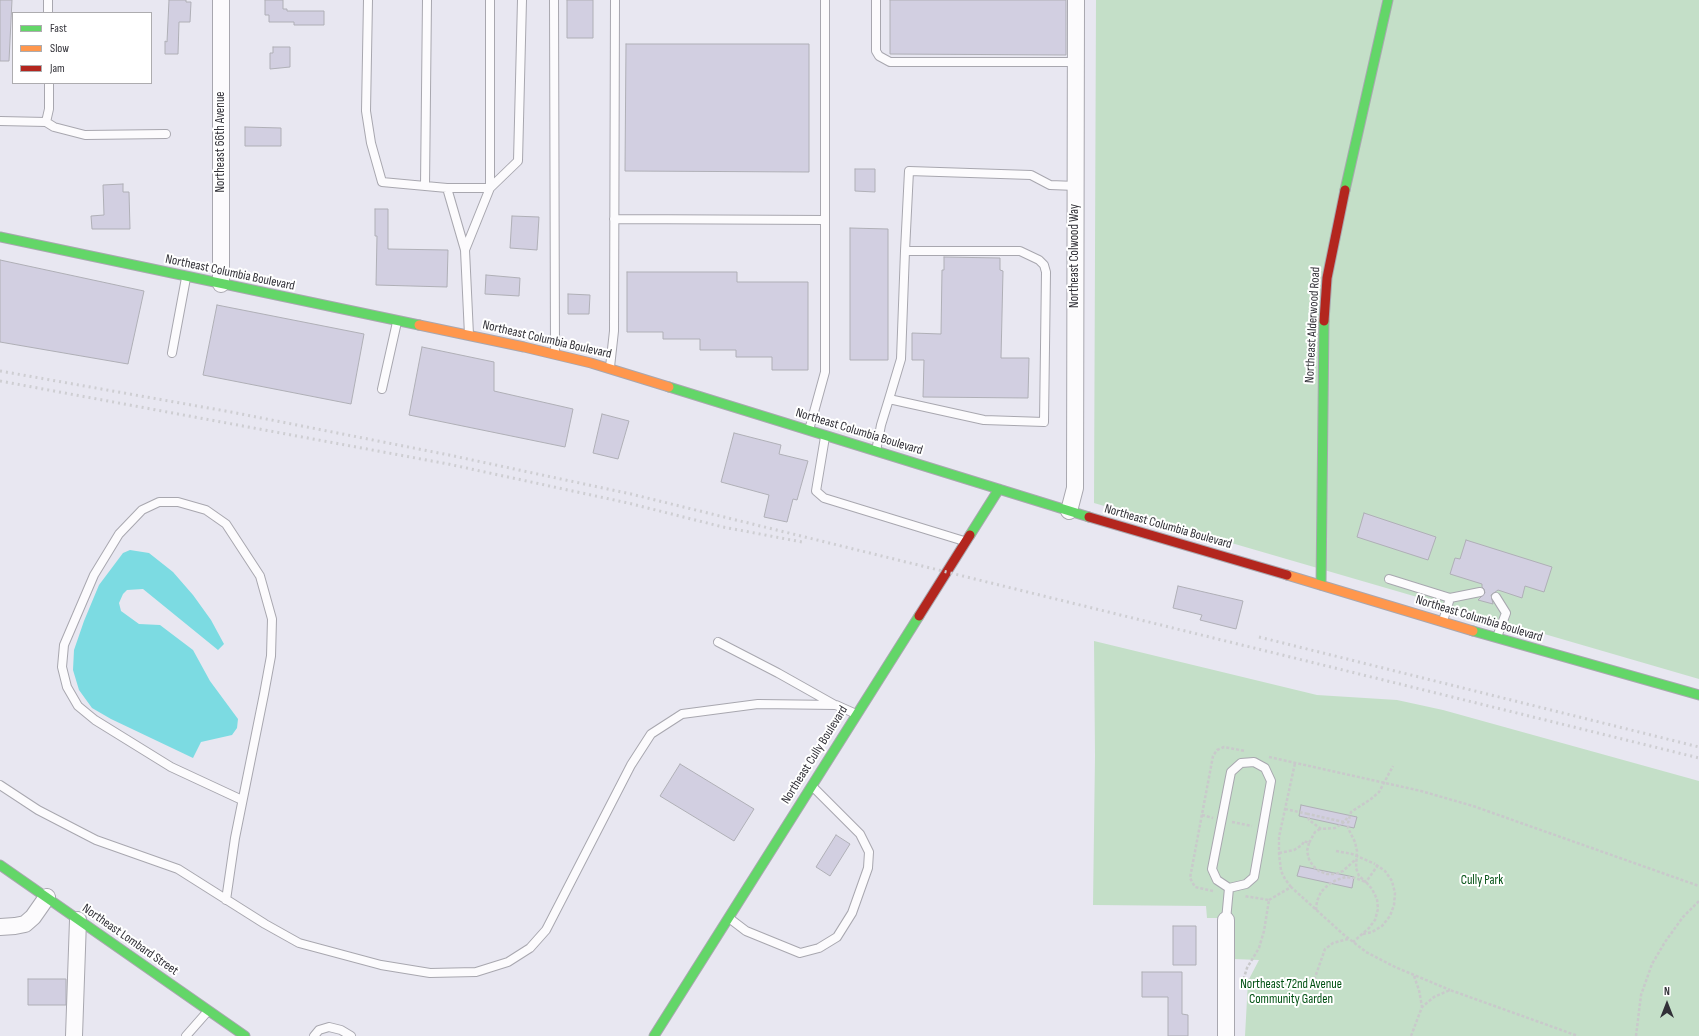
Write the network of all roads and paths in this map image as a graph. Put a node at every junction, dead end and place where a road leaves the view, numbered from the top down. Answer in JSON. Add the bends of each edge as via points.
{"nodes":[{"id":1,"x":48,"y":0,"type":"edge"},
{"id":2,"x":221,"y":0,"type":"edge"},
{"id":3,"x":368,"y":0,"type":"edge"},
{"id":4,"x":427,"y":0,"type":"edge"},
{"id":5,"x":490,"y":0,"type":"edge"},
{"id":6,"x":522,"y":0,"type":"edge"},
{"id":7,"x":554,"y":0,"type":"edge"},
{"id":8,"x":615,"y":0,"type":"edge"},
{"id":9,"x":826,"y":0,"type":"edge"},
{"id":10,"x":876,"y":0,"type":"edge"},
{"id":11,"x":1076,"y":0,"type":"edge"},
{"id":12,"x":1388,"y":0,"type":"edge"},
{"id":13,"x":48,"y":12,"type":"edge"},
{"id":14,"x":1076,"y":62,"type":"junction"},
{"id":15,"x":49,"y":84,"type":"edge"},
{"id":16,"x":0,"y":121,"type":"edge"},
{"id":17,"x":46,"y":122,"type":"junction"},
{"id":18,"x":166,"y":134,"type":"dead end"},
{"id":19,"x":425,"y":186,"type":"junction"},
{"id":20,"x":1076,"y":186,"type":"junction"},
{"id":21,"x":447,"y":188,"type":"junction"},
{"id":22,"x":490,"y":188,"type":"junction"},
{"id":23,"x":614,"y":219,"type":"junction"},
{"id":24,"x":825,"y":220,"type":"junction"},
{"id":25,"x":0,"y":236,"type":"edge"},
{"id":26,"x":465,"y":250,"type":"junction"},
{"id":27,"x":905,"y":251,"type":"junction"},
{"id":28,"x":186,"y":277,"type":"junction"},
{"id":29,"x":220,"y":284,"type":"junction"},
{"id":30,"x":397,"y":321,"type":"junction"},
{"id":31,"x":469,"y":336,"type":"junction"},
{"id":32,"x":172,"y":353,"type":"dead end"},
{"id":33,"x":554,"y":354,"type":"junction"},
{"id":34,"x":610,"y":368,"type":"junction"},
{"id":35,"x":382,"y":390,"type":"dead end"},
{"id":36,"x":889,"y":399,"type":"junction"},
{"id":37,"x":809,"y":431,"type":"junction"},
{"id":38,"x":825,"y":436,"type":"junction"},
{"id":39,"x":876,"y":452,"type":"junction"},
{"id":40,"x":999,"y":489,"type":"junction"},
{"id":41,"x":1069,"y":511,"type":"junction"},
{"id":42,"x":966,"y":542,"type":"junction"},
{"id":43,"x":1389,"y":579,"type":"dead end"},
{"id":44,"x":1321,"y":585,"type":"junction"},
{"id":45,"x":1480,"y":592,"type":"dead end"},
{"id":46,"x":1496,"y":597,"type":"dead end"},
{"id":47,"x":1450,"y":598,"type":"junction"},
{"id":48,"x":1443,"y":622,"type":"junction"},
{"id":49,"x":1497,"y":638,"type":"junction"},
{"id":50,"x":718,"y":642,"type":"dead end"},
{"id":51,"x":1699,"y":695,"type":"edge"},
{"id":52,"x":836,"y":705,"type":"junction"},
{"id":53,"x":856,"y":714,"type":"junction"},
{"id":54,"x":1250,"y":752,"type":"dead end"},
{"id":55,"x":1264,"y":756,"type":"dead end"},
{"id":56,"x":1295,"y":763,"type":"junction"},
{"id":57,"x":1393,"y":766,"type":"dead end"},
{"id":58,"x":1384,"y":783,"type":"junction"},
{"id":59,"x":0,"y":785,"type":"edge"},
{"id":60,"x":812,"y":786,"type":"junction"},
{"id":61,"x":242,"y":800,"type":"junction"},
{"id":62,"x":1284,"y":809,"type":"junction"},
{"id":63,"x":1308,"y":814,"type":"junction"},
{"id":64,"x":1202,"y":815,"type":"junction"},
{"id":65,"x":1349,"y":817,"type":"junction"},
{"id":66,"x":1221,"y":819,"type":"junction"},
{"id":67,"x":1344,"y":822,"type":"junction"},
{"id":68,"x":1263,"y":828,"type":"junction"},
{"id":69,"x":1321,"y":829,"type":"junction"},
{"id":70,"x":1280,"y":832,"type":"junction"},
{"id":71,"x":1309,"y":843,"type":"junction"},
{"id":72,"x":1336,"y":851,"type":"dead end"},
{"id":73,"x":1279,"y":853,"type":"junction"},
{"id":74,"x":1355,"y":860,"type":"junction"},
{"id":75,"x":0,"y":864,"type":"edge"},
{"id":76,"x":1377,"y":865,"type":"junction"},
{"id":77,"x":1366,"y":882,"type":"junction"},
{"id":78,"x":1699,"y":886,"type":"edge"},
{"id":79,"x":1291,"y":887,"type":"junction"},
{"id":80,"x":1229,"y":891,"type":"junction"},
{"id":81,"x":47,"y":897,"type":"junction"},
{"id":82,"x":226,"y":900,"type":"junction"},
{"id":83,"x":1269,"y":900,"type":"junction"},
{"id":84,"x":1699,"y":901,"type":"edge"},
{"id":85,"x":1316,"y":911,"type":"junction"},
{"id":86,"x":728,"y":918,"type":"junction"},
{"id":87,"x":78,"y":920,"type":"junction"},
{"id":88,"x":1226,"y":920,"type":"joint"},
{"id":89,"x":0,"y":927,"type":"edge"},
{"id":90,"x":1360,"y":934,"type":"junction"},
{"id":91,"x":1349,"y":938,"type":"junction"},
{"id":92,"x":1353,"y":942,"type":"junction"},
{"id":93,"x":1414,"y":976,"type":"junction"},
{"id":94,"x":1242,"y":985,"type":"dead end"},
{"id":95,"x":1311,"y":989,"type":"dead end"},
{"id":96,"x":1450,"y":990,"type":"junction"},
{"id":97,"x":1422,"y":1007,"type":"junction"},
{"id":98,"x":209,"y":1011,"type":"junction"},
{"id":99,"x":74,"y":1036,"type":"edge"},
{"id":100,"x":186,"y":1036,"type":"edge"},
{"id":101,"x":245,"y":1036,"type":"edge"},
{"id":102,"x":314,"y":1036,"type":"edge"},
{"id":103,"x":351,"y":1036,"type":"edge"},
{"id":104,"x":654,"y":1036,"type":"edge"},
{"id":105,"x":1226,"y":1036,"type":"edge"},
{"id":106,"x":1411,"y":1036,"type":"edge"},
{"id":107,"x":1578,"y":1036,"type":"edge"},
{"id":108,"x":1636,"y":1036,"type":"edge"}],
"edges":[{"from":1,"to":13,"type":"lane"},
{"from":2,"to":29,"type":"street","name":"Northeast 66th Avenue"},
{"from":3,"to":19,"type":"lane","via":[[366,111],[371,143],[382,182]]},
{"from":4,"to":19,"type":"lane"},
{"from":5,"to":22,"type":"lane"},
{"from":6,"to":22,"type":"lane","via":[[518,161]]},
{"from":7,"to":33,"type":"lane"},
{"from":8,"to":23,"type":"lane"},
{"from":9,"to":24,"type":"lane"},
{"from":10,"to":14,"type":"lane","via":[[876,51],[879,56],[890,62]]},
{"from":11,"to":14,"type":"street","name":"Northeast Colwood Way"},
{"from":12,"to":44,"type":"main road","name":"Northeast Alderwood Road","via":[[1327,278],[1323,338]]},
{"from":14,"to":20,"type":"street","name":"Northeast Colwood Way"},
{"from":15,"to":17,"type":"lane"},
{"from":16,"to":17,"type":"lane"},
{"from":17,"to":18,"type":"lane","via":[[54,127],[85,135]]},
{"from":19,"to":21,"type":"lane"},
{"from":20,"to":27,"type":"lane","via":[[1050,185],[1031,174],[910,171]]},
{"from":20,"to":41,"type":"street","name":"Northeast Colwood Way","via":[[1075,488]]},
{"from":21,"to":22,"type":"lane"},
{"from":21,"to":26,"type":"lane"},
{"from":22,"to":26,"type":"lane"},
{"from":23,"to":24,"type":"lane"},
{"from":23,"to":34,"type":"lane","via":[[614,331]]},
{"from":24,"to":37,"type":"lane","via":[[825,372]]},
{"from":25,"to":28,"type":"main road","name":"Northeast Columbia Boulevard"},
{"from":26,"to":31,"type":"lane"},
{"from":27,"to":36,"type":"lane","via":[[901,359]]},
{"from":27,"to":36,"type":"lane","via":[[1020,251],[1044,265],[1044,422],[984,420]]},
{"from":28,"to":29,"type":"main road","name":"Northeast Columbia Boulevard"},
{"from":28,"to":32,"type":"lane"},
{"from":29,"to":30,"type":"main road","name":"Northeast Columbia Boulevard"},
{"from":30,"to":31,"type":"main road","name":"Northeast Columbia Boulevard"},
{"from":30,"to":35,"type":"lane"},
{"from":31,"to":33,"type":"main road","name":"Northeast Columbia Boulevard"},
{"from":33,"to":34,"type":"main road","name":"Northeast Columbia Boulevard"},
{"from":34,"to":37,"type":"main road","name":"Northeast Columbia Boulevard"},
{"from":36,"to":39,"type":"lane"},
{"from":37,"to":38,"type":"main road","name":"Northeast Columbia Boulevard"},
{"from":38,"to":39,"type":"main road","name":"Northeast Columbia Boulevard"},
{"from":38,"to":42,"type":"lane","via":[[816,491],[824,498]]},
{"from":39,"to":40,"type":"main road","name":"Northeast Columbia Boulevard"},
{"from":40,"to":41,"type":"main road","name":"Northeast Columbia Boulevard"},
{"from":40,"to":42,"type":"main road","name":"Northeast Cully Boulevard"},
{"from":41,"to":44,"type":"main road","name":"Northeast Columbia Boulevard"},
{"from":42,"to":53,"type":"main road","name":"Northeast Cully Boulevard"},
{"from":43,"to":47,"type":"lane"},
{"from":44,"to":48,"type":"main road","name":"Northeast Columbia Boulevard"},
{"from":45,"to":47,"type":"lane"},
{"from":46,"to":49,"type":"lane","via":[[1506,613]]},
{"from":47,"to":48,"type":"lane"},
{"from":48,"to":49,"type":"main road","name":"Northeast Columbia Boulevard"},
{"from":49,"to":51,"type":"main road","name":"Northeast Columbia Boulevard"},
{"from":50,"to":52,"type":"lane"},
{"from":52,"to":53,"type":"lane"},
{"from":52,"to":82,"type":"lane","via":[[758,704],[682,714],[651,734],[631,765],[546,930],[530,948],[502,964],[476,972],[430,973],[381,965],[299,943]]},
{"from":53,"to":60,"type":"main road","name":"Northeast Cully Boulevard"},
{"from":54,"to":64,"type":"path","via":[[1224,747],[1215,753]]},
{"from":55,"to":56,"type":"path"},
{"from":56,"to":58,"type":"path"},
{"from":56,"to":62,"type":"path"},
{"from":57,"to":58,"type":"path"},
{"from":58,"to":65,"type":"path","via":[[1379,792],[1356,808]]},
{"from":58,"to":78,"type":"path","via":[[1473,806]]},
{"from":59,"to":82,"type":"lane","via":[[38,810],[96,840],[178,869]]},
{"from":60,"to":86,"type":"main road","name":"Northeast Cully Boulevard"},
{"from":60,"to":86,"type":"lane","via":[[860,834],[869,852],[868,868],[852,913],[837,938],[819,948],[800,953],[746,931]]},
{"from":61,"to":61,"type":"lane","via":[[270,664],[272,619],[260,576],[226,524],[206,510],[178,502],[159,502],[142,510],[119,534],[94,575],[64,645],[62,667],[67,687],[78,706],[95,720],[171,767]]},
{"from":61,"to":82,"type":"lane"},
{"from":62,"to":63,"type":"path"},
{"from":62,"to":70,"type":"path"},
{"from":63,"to":67,"type":"path"},
{"from":63,"to":69,"type":"path","via":[[1309,820]]},
{"from":64,"to":66,"type":"path"},
{"from":64,"to":80,"type":"path","via":[[1190,875],[1191,882],[1198,888]]},
{"from":65,"to":67,"type":"path"},
{"from":65,"to":74,"type":"path","via":[[1348,828],[1357,851]]},
{"from":66,"to":68,"type":"path"},
{"from":66,"to":68,"type":"lane","via":[[1231,772],[1241,763],[1254,762],[1265,768],[1271,781]]},
{"from":66,"to":80,"type":"lane","via":[[1212,869],[1217,880]]},
{"from":67,"to":69,"type":"path","via":[[1335,828]]},
{"from":68,"to":70,"type":"path"},
{"from":68,"to":80,"type":"lane","via":[[1254,877],[1246,884]]},
{"from":69,"to":71,"type":"path","via":[[1315,832]]},
{"from":70,"to":73,"type":"path"},
{"from":71,"to":73,"type":"path","via":[[1304,841],[1294,850]]},
{"from":71,"to":74,"type":"path","via":[[1309,859],[1316,868],[1327,874],[1342,871]]},
{"from":72,"to":76,"type":"path","bridge":true,"via":[[1352,854]]},
{"from":73,"to":79,"type":"path","via":[[1282,871]]},
{"from":74,"to":77,"type":"path","via":[[1359,876]]},
{"from":75,"to":81,"type":"main road","name":"Northeast Lombard Street"},
{"from":76,"to":77,"type":"path"},
{"from":76,"to":90,"type":"path","via":[[1385,871],[1392,882],[1395,893],[1394,905],[1382,926],[1372,932]]},
{"from":77,"to":85,"type":"path","via":[[1346,877],[1336,880],[1321,892]]},
{"from":77,"to":90,"type":"path","via":[[1377,899],[1378,909],[1375,920]]},
{"from":79,"to":83,"type":"path"},
{"from":79,"to":85,"type":"path"},
{"from":80,"to":83,"type":"path"},
{"from":80,"to":88,"type":"lane"},
{"from":81,"to":87,"type":"main road","name":"Northeast Lombard Street"},
{"from":81,"to":89,"type":"street","via":[[25,924]]},
{"from":83,"to":94,"type":"path","via":[[1259,948],[1247,968]]},
{"from":84,"to":108,"type":"path","via":[[1683,917],[1652,964],[1641,996]]},
{"from":85,"to":91,"type":"path"},
{"from":86,"to":104,"type":"main road","name":"Northeast Cully Boulevard"},
{"from":87,"to":98,"type":"main road","name":"Northeast Lombard Street"},
{"from":87,"to":99,"type":"street"},
{"from":88,"to":105,"type":"street"},
{"from":90,"to":92,"type":"path"},
{"from":91,"to":92,"type":"path"},
{"from":91,"to":95,"type":"path","via":[[1332,943],[1325,949]]},
{"from":92,"to":93,"type":"path","via":[[1366,952]]},
{"from":93,"to":96,"type":"path"},
{"from":93,"to":97,"type":"path"},
{"from":96,"to":97,"type":"path","via":[[1434,997]]},
{"from":96,"to":107,"type":"path"},
{"from":97,"to":106,"type":"path"},
{"from":98,"to":100,"type":"lane"},
{"from":98,"to":101,"type":"main road","name":"Northeast Lombard Street"},
{"from":102,"to":103,"type":"lane","via":[[319,1030],[329,1027]]}]}
